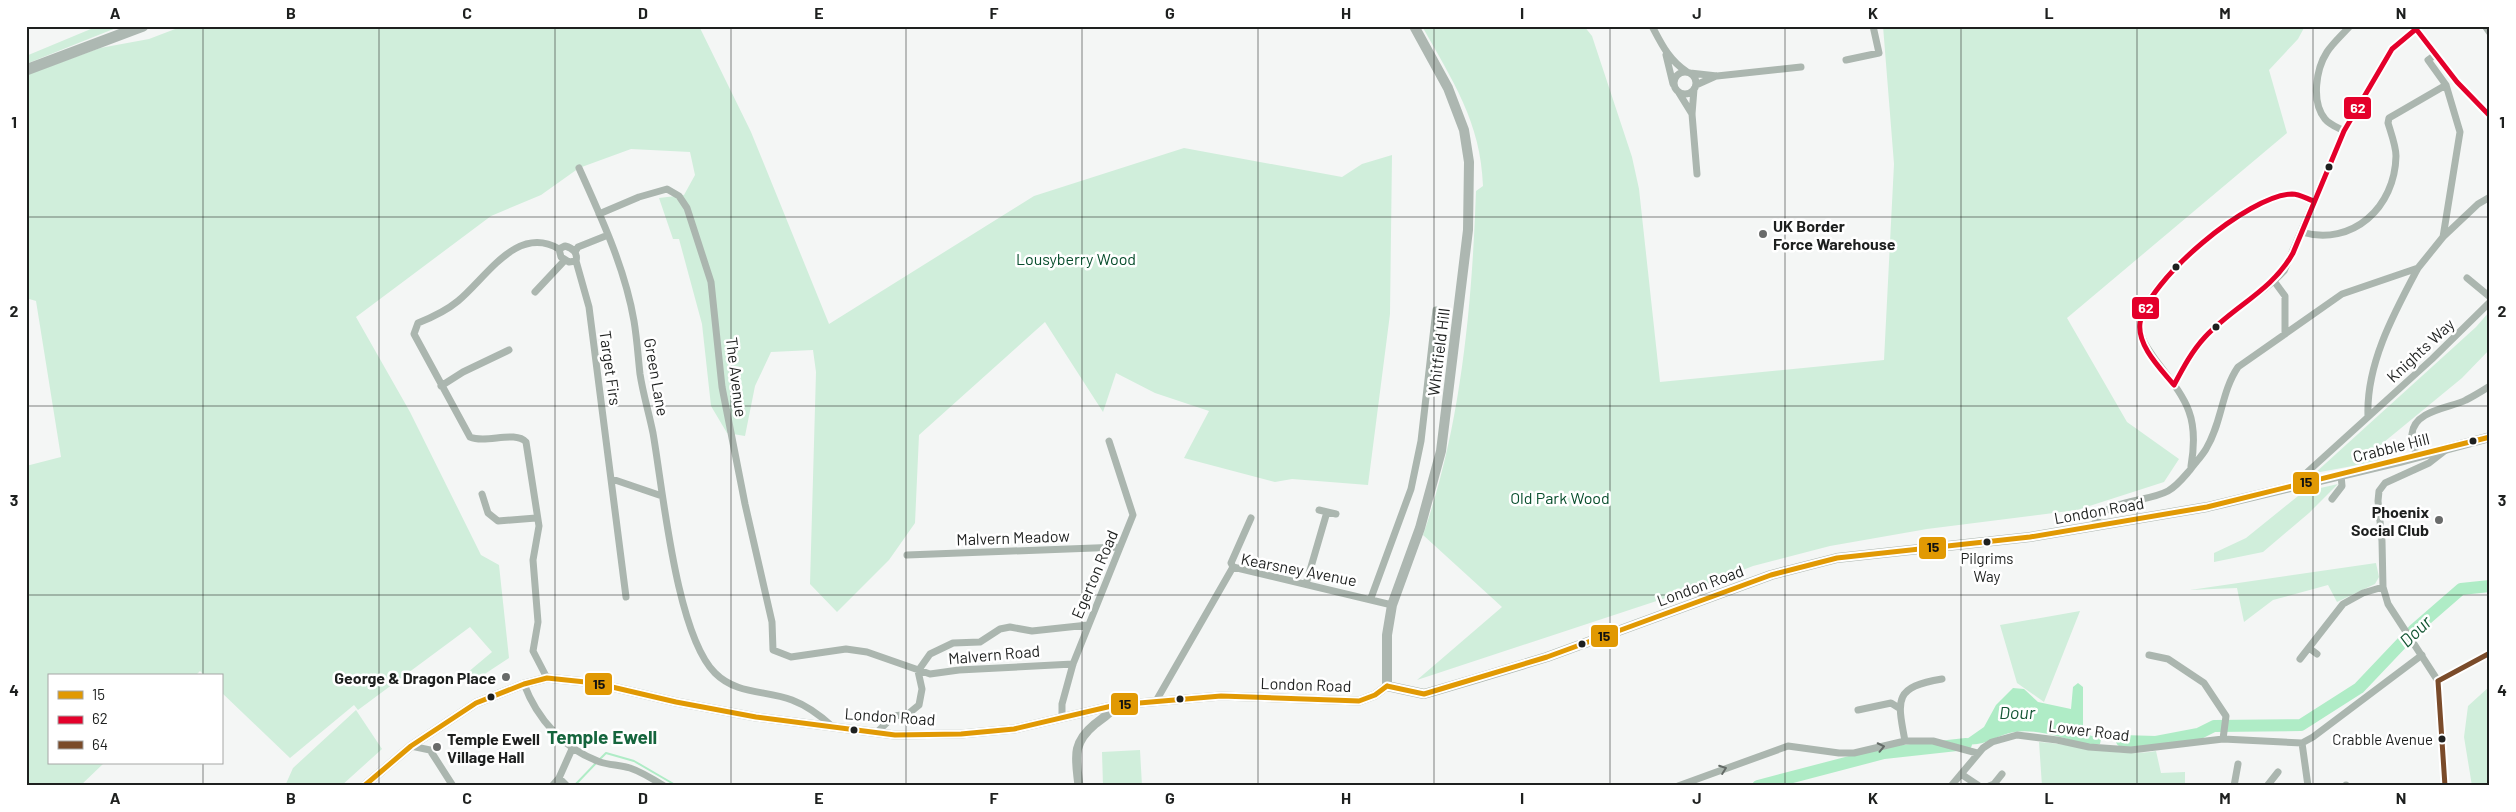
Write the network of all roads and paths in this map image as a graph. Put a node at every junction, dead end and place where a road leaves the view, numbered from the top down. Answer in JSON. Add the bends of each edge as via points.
{"nodes":[{"id":1,"x":144,"y":26,"type":"edge"},
{"id":2,"x":1414,"y":26,"type":"edge"},
{"id":3,"x":1652,"y":26,"type":"edge"},
{"id":4,"x":1873,"y":26,"type":"edge"},
{"id":5,"x":2350,"y":26,"type":"edge"},
{"id":6,"x":2484,"y":26,"type":"edge"},
{"id":7,"x":2415,"y":28,"type":"edge"},
{"id":8,"x":2490,"y":33,"type":"edge"},
{"id":9,"x":1665,"y":53,"type":"junction"},
{"id":10,"x":2435,"y":55,"type":"junction"},
{"id":11,"x":1846,"y":60,"type":"dead end"},
{"id":12,"x":1801,"y":67,"type":"dead end"},
{"id":13,"x":26,"y":70,"type":"edge"},
{"id":14,"x":1689,"y":73,"type":"junction"},
{"id":15,"x":1717,"y":76,"type":"junction"},
{"id":16,"x":2446,"y":85,"type":"junction"},
{"id":17,"x":1695,"y":87,"type":"junction"},
{"id":18,"x":1677,"y":90,"type":"junction"},
{"id":19,"x":1692,"y":114,"type":"junction"},
{"id":20,"x":2490,"y":116,"type":"edge"},
{"id":21,"x":2344,"y":131,"type":"junction"},
{"id":22,"x":580,"y":168,"type":"dead end"},
{"id":23,"x":1697,"y":174,"type":"dead end"},
{"id":24,"x":2490,"y":197,"type":"edge"},
{"id":25,"x":2314,"y":201,"type":"junction"},
{"id":26,"x":599,"y":214,"type":"junction"},
{"id":27,"x":2301,"y":232,"type":"junction"},
{"id":28,"x":608,"y":235,"type":"junction"},
{"id":29,"x":2443,"y":237,"type":"junction"},
{"id":30,"x":560,"y":249,"type":"junction"},
{"id":31,"x":575,"y":252,"type":"junction"},
{"id":32,"x":565,"y":260,"type":"junction"},
{"id":33,"x":576,"y":262,"type":"junction"},
{"id":34,"x":2418,"y":268,"type":"junction"},
{"id":35,"x":2467,"y":278,"type":"dead end"},
{"id":36,"x":2274,"y":282,"type":"junction"},
{"id":37,"x":535,"y":292,"type":"dead end"},
{"id":38,"x":2490,"y":297,"type":"edge"},
{"id":39,"x":2490,"y":302,"type":"edge"},
{"id":40,"x":1436,"y":310,"type":"dead end"},
{"id":41,"x":2285,"y":334,"type":"junction"},
{"id":42,"x":509,"y":350,"type":"dead end"},
{"id":43,"x":2174,"y":385,"type":"junction"},
{"id":44,"x":441,"y":386,"type":"junction"},
{"id":45,"x":2490,"y":386,"type":"edge"},
{"id":46,"x":2368,"y":416,"type":"junction"},
{"id":47,"x":2490,"y":437,"type":"edge"},
{"id":48,"x":1110,"y":441,"type":"dead end"},
{"id":49,"x":2448,"y":449,"type":"junction"},
{"id":50,"x":2417,"y":456,"type":"junction"},
{"id":51,"x":2190,"y":469,"type":"junction"},
{"id":52,"x":2339,"y":475,"type":"junction"},
{"id":53,"x":612,"y":479,"type":"junction"},
{"id":54,"x":2313,"y":482,"type":"joint"},
{"id":55,"x":2294,"y":486,"type":"junction"},
{"id":56,"x":482,"y":494,"type":"dead end"},
{"id":57,"x":662,"y":496,"type":"junction"},
{"id":58,"x":2332,"y":499,"type":"dead end"},
{"id":59,"x":1319,"y":510,"type":"dead end"},
{"id":60,"x":1327,"y":512,"type":"junction"},
{"id":61,"x":1336,"y":514,"type":"dead end"},
{"id":62,"x":536,"y":518,"type":"junction"},
{"id":63,"x":1251,"y":518,"type":"dead end"},
{"id":64,"x":2094,"y":526,"type":"junction"},
{"id":65,"x":1120,"y":547,"type":"junction"},
{"id":66,"x":907,"y":555,"type":"dead end"},
{"id":67,"x":1233,"y":567,"type":"junction"},
{"id":68,"x":1306,"y":584,"type":"junction"},
{"id":69,"x":2383,"y":588,"type":"junction"},
{"id":70,"x":626,"y":597,"type":"dead end"},
{"id":71,"x":1371,"y":598,"type":"junction"},
{"id":72,"x":1392,"y":605,"type":"junction"},
{"id":73,"x":1088,"y":625,"type":"junction"},
{"id":74,"x":2309,"y":648,"type":"junction"},
{"id":75,"x":774,"y":650,"type":"joint"},
{"id":76,"x":2490,"y":653,"type":"edge"},
{"id":77,"x":2317,"y":654,"type":"dead end"},
{"id":78,"x":2149,"y":655,"type":"dead end"},
{"id":79,"x":2422,"y":656,"type":"junction"},
{"id":80,"x":2300,"y":660,"type":"dead end"},
{"id":81,"x":1073,"y":664,"type":"junction"},
{"id":82,"x":918,"y":671,"type":"junction"},
{"id":83,"x":546,"y":678,"type":"junction"},
{"id":84,"x":1942,"y":679,"type":"dead end"},
{"id":85,"x":2438,"y":681,"type":"junction"},
{"id":86,"x":524,"y":684,"type":"junction"},
{"id":87,"x":1387,"y":686,"type":"junction"},
{"id":88,"x":1156,"y":701,"type":"junction"},
{"id":89,"x":1116,"y":705,"type":"junction"},
{"id":90,"x":1899,"y":708,"type":"junction"},
{"id":91,"x":1858,"y":710,"type":"dead end"},
{"id":92,"x":1062,"y":718,"type":"junction"},
{"id":93,"x":833,"y":728,"type":"junction"},
{"id":94,"x":876,"y":733,"type":"junction"},
{"id":95,"x":2224,"y":739,"type":"junction"},
{"id":96,"x":1905,"y":742,"type":"junction"},
{"id":97,"x":2302,"y":743,"type":"junction"},
{"id":98,"x":411,"y":746,"type":"junction"},
{"id":99,"x":572,"y":749,"type":"junction"},
{"id":100,"x":1978,"y":753,"type":"junction"},
{"id":101,"x":2238,"y":764,"type":"dead end"},
{"id":102,"x":2278,"y":772,"type":"dead end"},
{"id":103,"x":1961,"y":774,"type":"junction"},
{"id":104,"x":2002,"y":774,"type":"dead end"},
{"id":105,"x":563,"y":782,"type":"edge"},
{"id":106,"x":364,"y":786,"type":"edge"},
{"id":107,"x":452,"y":786,"type":"edge"},
{"id":108,"x":552,"y":786,"type":"edge"},
{"id":109,"x":664,"y":786,"type":"edge"},
{"id":110,"x":1079,"y":786,"type":"edge"},
{"id":111,"x":1678,"y":786,"type":"edge"},
{"id":112,"x":1951,"y":786,"type":"edge"},
{"id":113,"x":1979,"y":786,"type":"edge"},
{"id":114,"x":1989,"y":786,"type":"edge"},
{"id":115,"x":2234,"y":786,"type":"edge"},
{"id":116,"x":2267,"y":786,"type":"edge"},
{"id":117,"x":2308,"y":786,"type":"edge"},
{"id":118,"x":2445,"y":786,"type":"edge"}],
"edges":[{"from":1,"to":13,"type":"highway"},
{"from":2,"to":72,"type":"main road","name":"Whitfield Hill","via":[[1448,88],[1464,130],[1469,162],[1468,230],[1441,451],[1420,528]]},
{"from":3,"to":9,"type":"street"},
{"from":4,"to":11,"type":"street","via":[[1879,53]]},
{"from":5,"to":21,"type":"street","via":[[2327,53],[2317,85],[2323,117]]},
{"from":6,"to":8,"type":"street"},
{"from":7,"to":10,"type":"street"},
{"from":7,"to":21,"type":"street","via":[[2392,49]]},
{"from":9,"to":14,"type":"street"},
{"from":9,"to":18,"type":"street"},
{"from":10,"to":16,"type":"street","via":[[2428,60]]},
{"from":10,"to":20,"type":"street"},
{"from":12,"to":15,"type":"street"},
{"from":14,"to":15,"type":"street"},
{"from":14,"to":17,"type":"street","via":[[1695,78]]},
{"from":14,"to":18,"type":"street","via":[[1677,74],[1674,80]]},
{"from":15,"to":17,"type":"street"},
{"from":16,"to":27,"type":"street","via":[[2389,118],[2396,154],[2395,173],[2384,203],[2374,214],[2356,227],[2335,234]]},
{"from":16,"to":29,"type":"street","via":[[2460,132]]},
{"from":17,"to":18,"type":"street","via":[[1686,94]]},
{"from":17,"to":19,"type":"street"},
{"from":18,"to":19,"type":"street"},
{"from":19,"to":23,"type":"street"},
{"from":21,"to":25,"type":"street"},
{"from":22,"to":26,"type":"street","name":"Green Lane"},
{"from":24,"to":29,"type":"street"},
{"from":25,"to":27,"type":"street"},
{"from":25,"to":43,"type":"street","via":[[2293,194],[2256,206],[2190,254],[2161,281],[2141,311],[2140,325],[2142,338]]},
{"from":26,"to":28,"type":"street","name":"Green Lane"},
{"from":26,"to":75,"type":"street","name":"The Avenue","via":[[667,189],[679,196],[687,208],[711,282],[724,395],[772,622]]},
{"from":27,"to":36,"type":"street","via":[[2288,263]]},
{"from":28,"to":31,"type":"street","via":[[578,247]]},
{"from":28,"to":57,"type":"street","name":"Green Lane","via":[[634,320],[640,375]]},
{"from":29,"to":34,"type":"street"},
{"from":30,"to":31,"type":"street","via":[[565,246]]},
{"from":30,"to":32,"type":"street"},
{"from":30,"to":44,"type":"street","via":[[549,243],[529,243],[502,257],[460,299],[443,312],[418,323],[414,334]]},
{"from":31,"to":33,"type":"street","name":"Target Firs"},
{"from":32,"to":33,"type":"street"},
{"from":32,"to":37,"type":"street"},
{"from":33,"to":53,"type":"street","name":"Target Firs","via":[[589,308]]},
{"from":34,"to":41,"type":"street","via":[[2342,294]]},
{"from":34,"to":46,"type":"street","via":[[2396,308],[2378,354],[2369,394]]},
{"from":35,"to":38,"type":"street"},
{"from":36,"to":41,"type":"street","via":[[2282,288],[2285,296]]},
{"from":36,"to":43,"type":"street","via":[[2210,332],[2189,358]]},
{"from":39,"to":46,"type":"street","name":"Knights Way"},
{"from":40,"to":71,"type":"street","name":"Whitfield Hill","via":[[1421,441],[1411,489]]},
{"from":41,"to":51,"type":"street","via":[[2238,367],[2229,380],[2207,449]]},
{"from":42,"to":44,"type":"street"},
{"from":43,"to":51,"type":"street","via":[[2188,404],[2194,425]]},
{"from":44,"to":62,"type":"street","via":[[470,437],[485,440],[517,437],[526,442]]},
{"from":45,"to":50,"type":"street","via":[[2466,401],[2423,417],[2414,426],[2412,434]]},
{"from":46,"to":55,"type":"street","name":"Knights Way"},
{"from":47,"to":49,"type":"main road","name":"Crabble Hill"},
{"from":48,"to":65,"type":"street","name":"Egerton Road","via":[[1133,515]]},
{"from":49,"to":50,"type":"main road","name":"Crabble Hill"},
{"from":49,"to":69,"type":"street","name":"Crabble Hill","via":[[2429,464],[2385,483],[2379,490]]},
{"from":50,"to":52,"type":"main road","name":"Crabble Hill"},
{"from":51,"to":64,"type":"street","via":[[2167,491],[2106,510],[2097,517]]},
{"from":52,"to":54,"type":"main road","name":"Crabble Hill"},
{"from":52,"to":58,"type":"street","name":"Crabble Hill","via":[[2342,486]]},
{"from":53,"to":57,"type":"street"},
{"from":53,"to":70,"type":"street","name":"Target Firs"},
{"from":54,"to":55,"type":"main road","name":"London Road"},
{"from":55,"to":64,"type":"main road","name":"London Road","via":[[2207,507]]},
{"from":56,"to":62,"type":"street","via":[[488,513],[498,521]]},
{"from":57,"to":93,"type":"street","name":"Green Lane","via":[[682,597],[695,641],[716,674],[751,693],[779,697],[804,706]]},
{"from":59,"to":60,"type":"street"},
{"from":60,"to":61,"type":"street"},
{"from":60,"to":68,"type":"street"},
{"from":62,"to":83,"type":"street","via":[[539,526],[533,575],[538,622],[533,651]]},
{"from":63,"to":67,"type":"street","via":[[1231,563]]},
{"from":64,"to":87,"type":"main road","name":"London Road","via":[[1828,560],[1771,575],[1475,680],[1424,694]]},
{"from":65,"to":66,"type":"street","name":"Malvern Meadow"},
{"from":65,"to":73,"type":"street","name":"Egerton Road"},
{"from":67,"to":68,"type":"street","name":"Kearsney Avenue"},
{"from":67,"to":88,"type":"street","name":"Kearsney Avenue"},
{"from":68,"to":71,"type":"street","name":"Kearsney Avenue"},
{"from":69,"to":74,"type":"street","via":[[2363,593],[2343,604]]},
{"from":69,"to":79,"type":"street","via":[[2388,604]]},
{"from":71,"to":72,"type":"street","name":"Kearsney Avenue"},
{"from":72,"to":87,"type":"main road","name":"Whitfield Hill","via":[[1387,635]]},
{"from":73,"to":81,"type":"street","name":"Egerton Road"},
{"from":73,"to":82,"type":"street","via":[[1032,631],[1010,627],[1000,629],[980,642],[953,643],[930,654]]},
{"from":74,"to":77,"type":"street"},
{"from":74,"to":80,"type":"street"},
{"from":75,"to":82,"type":"street","name":"Malvern Road","via":[[791,657],[846,649],[867,652]]},
{"from":76,"to":85,"type":"street"},
{"from":78,"to":95,"type":"street","via":[[2168,659],[2204,683],[2226,716]]},
{"from":79,"to":85,"type":"street"},
{"from":79,"to":97,"type":"street"},
{"from":81,"to":82,"type":"street","name":"Malvern Road","via":[[930,674]]},
{"from":81,"to":92,"type":"street","name":"Egerton Road","via":[[1062,704]]},
{"from":82,"to":94,"type":"street","via":[[922,689],[919,704],[908,714],[894,716]]},
{"from":83,"to":86,"type":"street","name":"London Road"},
{"from":83,"to":93,"type":"street","name":"London Road","via":[[595,683],[676,702]]},
{"from":84,"to":90,"type":"street","via":[[1910,688]]},
{"from":85,"to":118,"type":"street"},
{"from":86,"to":98,"type":"street","name":"London Road","via":[[476,703]]},
{"from":86,"to":99,"type":"street","via":[[542,718]]},
{"from":87,"to":88,"type":"street","name":"London Road","via":[[1359,701],[1221,696]]},
{"from":88,"to":89,"type":"street","name":"London Road"},
{"from":89,"to":92,"type":"street","name":"London Road"},
{"from":89,"to":110,"type":"street","via":[[1078,744]]},
{"from":90,"to":91,"type":"street","via":[[1891,703]]},
{"from":90,"to":96,"type":"street"},
{"from":92,"to":94,"type":"street","name":"London Road","via":[[1014,729],[961,734]]},
{"from":93,"to":94,"type":"street","name":"London Road"},
{"from":95,"to":97,"type":"street","name":"Lower Road"},
{"from":95,"to":100,"type":"street","name":"Lower Road","via":[[2131,750],[2018,735],[1992,742]]},
{"from":96,"to":100,"type":"street","via":[[1933,741]]},
{"from":111,"to":96,"type":"street","one_way":true,"via":[[1788,746],[1854,753]]},
{"from":97,"to":117,"type":"street"},
{"from":98,"to":106,"type":"street","name":"London Road"},
{"from":98,"to":107,"type":"street","via":[[430,750]]},
{"from":99,"to":105,"type":"street"},
{"from":99,"to":109,"type":"street","via":[[602,763],[628,767]]},
{"from":100,"to":103,"type":"street","name":"Lower Road"},
{"from":101,"to":115,"type":"street"},
{"from":102,"to":116,"type":"street"},
{"from":103,"to":112,"type":"street","name":"Lower Road"},
{"from":103,"to":113,"type":"street"},
{"from":104,"to":114,"type":"street"},
{"from":105,"to":108,"type":"street"}]}
